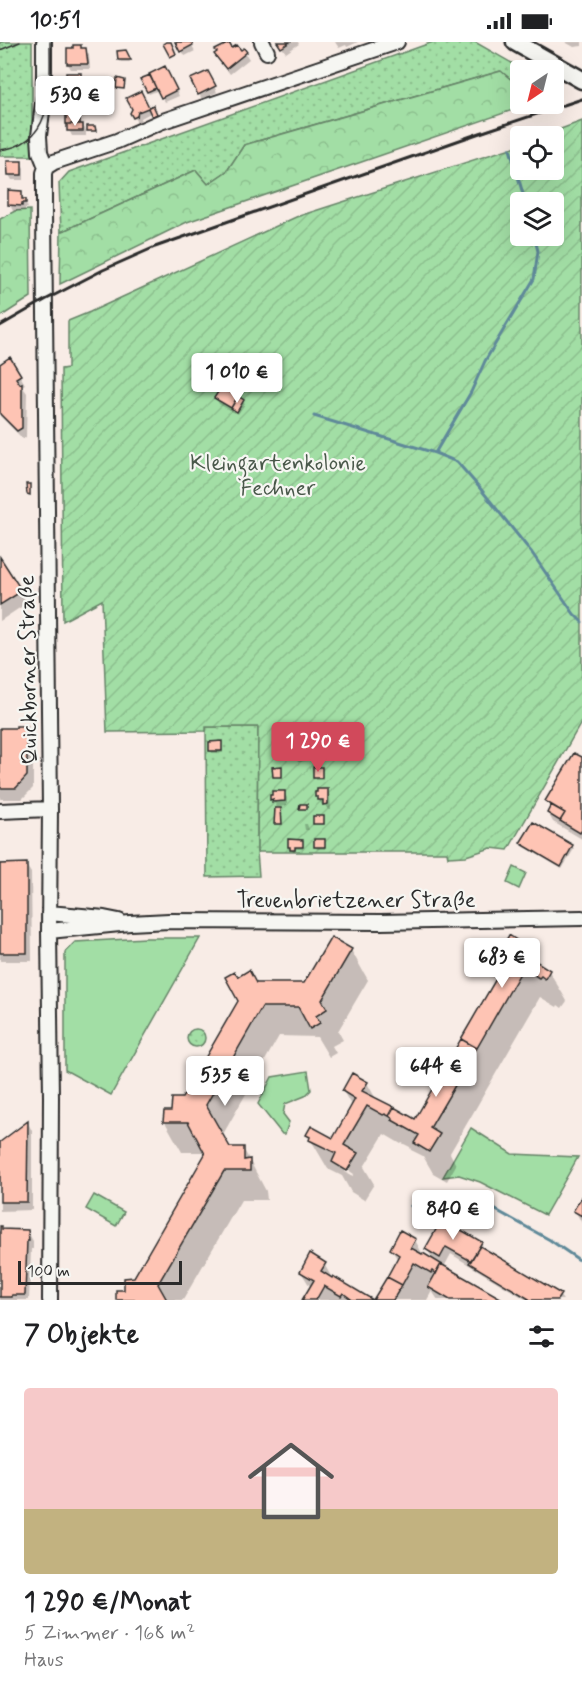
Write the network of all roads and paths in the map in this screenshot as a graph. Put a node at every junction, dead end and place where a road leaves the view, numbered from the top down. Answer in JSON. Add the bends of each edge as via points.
{"nodes":[{"id":1,"x":44,"y":42,"type":"edge"},
{"id":2,"x":397,"y":42,"type":"edge"},
{"id":3,"x":515,"y":42,"type":"edge"},
{"id":4,"x":582,"y":80,"type":"edge"},
{"id":5,"x":46,"y":167,"type":"junction"},
{"id":6,"x":50,"y":809,"type":"junction"},
{"id":7,"x":0,"y":811,"type":"edge"},
{"id":8,"x":49,"y":913,"type":"junction"},
{"id":9,"x":582,"y":918,"type":"edge"},
{"id":10,"x":130,"y":923,"type":"junction"},
{"id":11,"x":49,"y":931,"type":"junction"},
{"id":12,"x":50,"y":1300,"type":"edge"}],
"edges":[{"from":1,"to":5,"type":"street","name":"Quickborner Straße","via":[[40,148]]},
{"from":2,"to":5,"type":"street","via":[[160,122]]},
{"from":3,"to":4,"type":"main road"},
{"from":5,"to":6,"type":"street","name":"Quickborner Straße"},
{"from":6,"to":7,"type":"street"},
{"from":6,"to":8,"type":"street","name":"Quickborner Straße"},
{"from":8,"to":10,"type":"street","name":"Treuenbrietzener Straße"},
{"from":8,"to":11,"type":"street","name":"Quickborner Straße"},
{"from":9,"to":10,"type":"street","name":"Treuenbrietzener Straße"},
{"from":10,"to":11,"type":"street","name":"Treuenbrietzener Straße"},
{"from":11,"to":12,"type":"street","name":"Quickborner Straße"}]}
